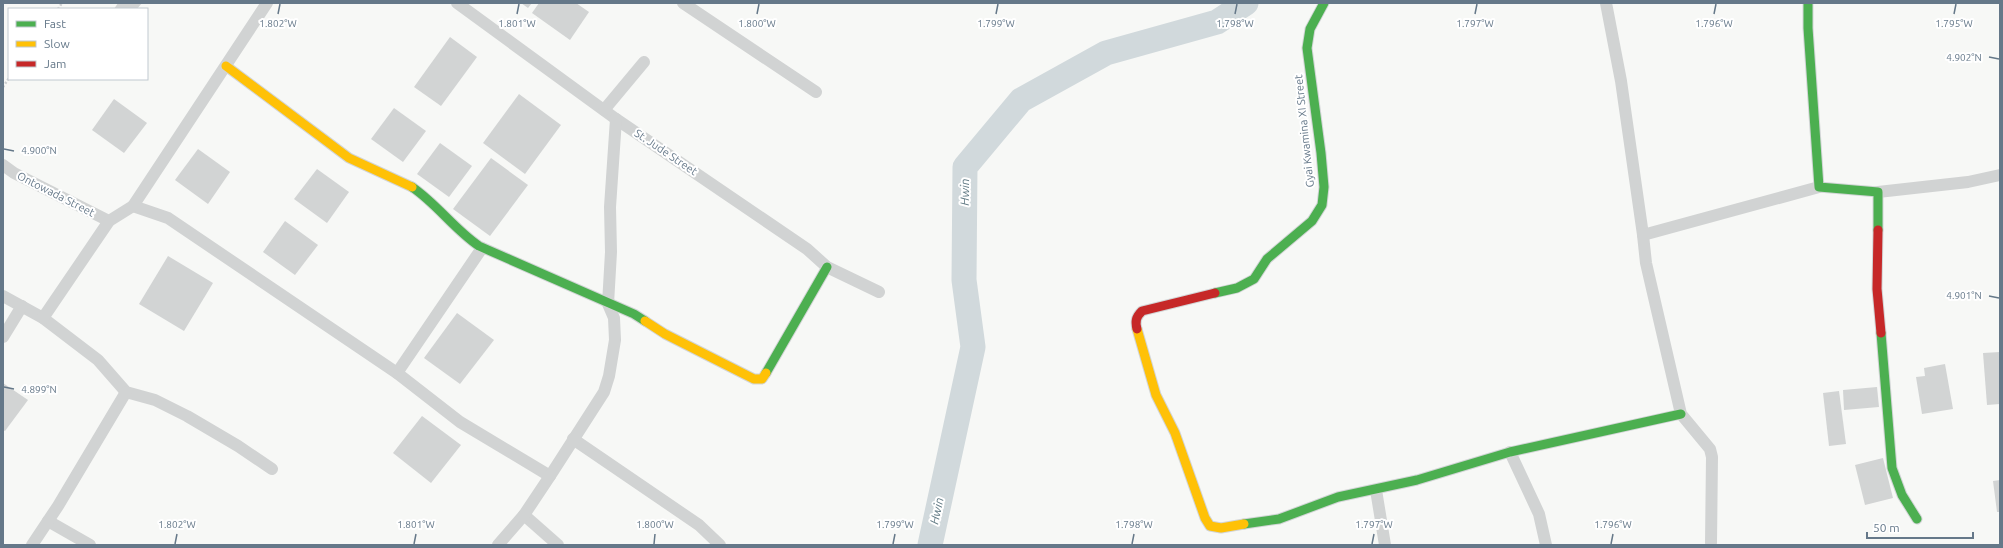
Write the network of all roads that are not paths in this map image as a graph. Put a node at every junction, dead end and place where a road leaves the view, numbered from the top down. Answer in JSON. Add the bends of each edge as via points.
{"nodes":[{"id":1,"x":267,"y":3,"type":"edge"},
{"id":2,"x":457,"y":3,"type":"edge"},
{"id":3,"x":683,"y":3,"type":"edge"},
{"id":4,"x":1324,"y":3,"type":"edge"},
{"id":5,"x":1606,"y":3,"type":"edge"},
{"id":6,"x":1808,"y":3,"type":"edge"},
{"id":7,"x":644,"y":62,"type":"dead end"},
{"id":8,"x":226,"y":66,"type":"junction"},
{"id":9,"x":816,"y":92,"type":"dead end"},
{"id":10,"x":604,"y":110,"type":"junction"},
{"id":11,"x":616,"y":118,"type":"junction"},
{"id":12,"x":3,"y":165,"type":"edge"},
{"id":13,"x":2000,"y":174,"type":"edge"},
{"id":14,"x":1819,"y":188,"type":"junction"},
{"id":15,"x":1878,"y":192,"type":"junction"},
{"id":16,"x":133,"y":206,"type":"junction"},
{"id":17,"x":109,"y":221,"type":"junction"},
{"id":18,"x":1643,"y":235,"type":"junction"},
{"id":19,"x":482,"y":248,"type":"junction"},
{"id":20,"x":827,"y":267,"type":"junction"},
{"id":21,"x":879,"y":292,"type":"dead end"},
{"id":22,"x":3,"y":296,"type":"edge"},
{"id":23,"x":608,"y":304,"type":"junction"},
{"id":24,"x":22,"y":306,"type":"junction"},
{"id":25,"x":43,"y":318,"type":"junction"},
{"id":26,"x":3,"y":337,"type":"edge"},
{"id":27,"x":397,"y":373,"type":"junction"},
{"id":28,"x":126,"y":392,"type":"junction"},
{"id":29,"x":1681,"y":414,"type":"junction"},
{"id":30,"x":572,"y":438,"type":"junction"},
{"id":31,"x":1510,"y":452,"type":"junction"},
{"id":32,"x":272,"y":469,"type":"dead end"},
{"id":33,"x":550,"y":476,"type":"junction"},
{"id":34,"x":1376,"y":490,"type":"junction"},
{"id":35,"x":524,"y":515,"type":"junction"},
{"id":36,"x":1917,"y":519,"type":"dead end"},
{"id":37,"x":48,"y":521,"type":"junction"},
{"id":38,"x":1711,"y":542,"type":"dead end"},
{"id":39,"x":32,"y":545,"type":"edge"},
{"id":40,"x":90,"y":545,"type":"edge"},
{"id":41,"x":498,"y":545,"type":"edge"},
{"id":42,"x":558,"y":545,"type":"edge"},
{"id":43,"x":720,"y":545,"type":"edge"},
{"id":44,"x":1385,"y":545,"type":"edge"},
{"id":45,"x":1546,"y":545,"type":"edge"}],
"edges":[{"from":1,"to":8,"type":"street"},
{"from":2,"to":10,"type":"street","name":"St. Jude Street"},
{"from":3,"to":9,"type":"street"},
{"from":4,"to":34,"type":"street","name":"Gyai Kwamina XI Street","via":[[1310,29],[1306,48],[1321,153],[1324,187],[1322,205],[1312,221],[1268,259],[1254,279],[1237,288],[1142,311],[1135,323],[1156,395],[1175,433],[1204,518],[1210,526],[1221,528],[1279,519],[1338,496]]},
{"from":5,"to":18,"type":"street","via":[[1621,81]]},
{"from":6,"to":14,"type":"street"},
{"from":7,"to":10,"type":"street"},
{"from":8,"to":16,"type":"street"},
{"from":8,"to":19,"type":"street","via":[[349,158],[365,167],[400,179],[413,188],[438,207],[466,238]]},
{"from":10,"to":11,"type":"street","name":"St. Jude Street"},
{"from":11,"to":20,"type":"street","name":"St. Jude Street","via":[[808,249]]},
{"from":11,"to":23,"type":"street","via":[[610,207]]},
{"from":12,"to":17,"type":"street","name":"Ontowada Street"},
{"from":13,"to":15,"type":"street","via":[[1968,182]]},
{"from":14,"to":15,"type":"street"},
{"from":14,"to":18,"type":"street"},
{"from":15,"to":36,"type":"street","via":[[1877,289],[1892,468],[1896,485]]},
{"from":16,"to":17,"type":"street"},
{"from":16,"to":27,"type":"street","via":[[168,218]]},
{"from":17,"to":25,"type":"street"},
{"from":18,"to":29,"type":"street","via":[[1646,263]]},
{"from":19,"to":23,"type":"street"},
{"from":19,"to":27,"type":"street"},
{"from":20,"to":21,"type":"street","name":"St. Jude Street"},
{"from":20,"to":23,"type":"street","via":[[762,379],[758,380],[665,334],[634,314]]},
{"from":22,"to":24,"type":"street"},
{"from":23,"to":30,"type":"street","via":[[614,318],[615,340],[609,376],[604,392]]},
{"from":24,"to":25,"type":"street"},
{"from":24,"to":26,"type":"street"},
{"from":25,"to":28,"type":"street","via":[[98,360]]},
{"from":27,"to":33,"type":"street","via":[[460,422]]},
{"from":28,"to":32,"type":"street","via":[[154,400],[187,416]]},
{"from":28,"to":37,"type":"street"},
{"from":29,"to":31,"type":"street"},
{"from":29,"to":38,"type":"street","via":[[1701,436],[1711,453]]},
{"from":30,"to":33,"type":"street"},
{"from":30,"to":43,"type":"street","via":[[699,525]]},
{"from":31,"to":34,"type":"street"},
{"from":31,"to":45,"type":"street","via":[[1539,514]]},
{"from":33,"to":35,"type":"street"},
{"from":34,"to":44,"type":"street"},
{"from":35,"to":41,"type":"street"},
{"from":35,"to":42,"type":"street"},
{"from":37,"to":39,"type":"street"},
{"from":37,"to":40,"type":"street"}]}
